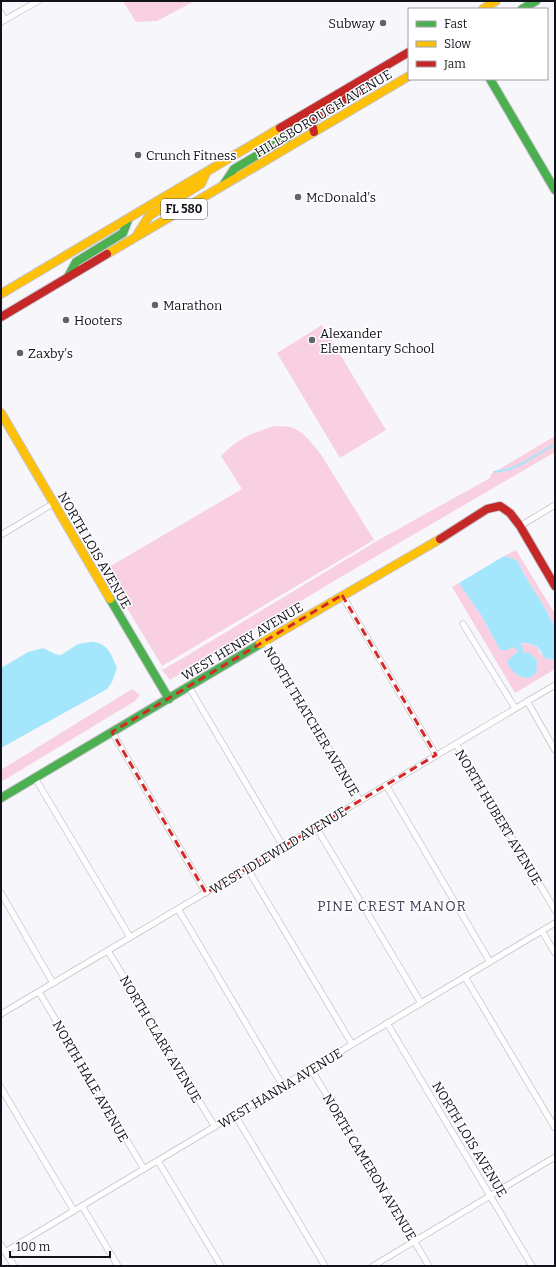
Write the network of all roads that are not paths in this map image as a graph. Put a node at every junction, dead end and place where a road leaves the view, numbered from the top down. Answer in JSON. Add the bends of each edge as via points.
{"nodes":[{"id":1,"x":38,"y":1,"type":"edge"},
{"id":2,"x":496,"y":1,"type":"edge"},
{"id":3,"x":536,"y":1,"type":"edge"},
{"id":4,"x":485,"y":8,"type":"edge"},
{"id":5,"x":524,"y":8,"type":"edge"},
{"id":6,"x":1,"y":13,"type":"edge"},
{"id":7,"x":3,"y":21,"type":"edge"},
{"id":8,"x":408,"y":53,"type":"edge"},
{"id":9,"x":374,"y":73,"type":"junction"},
{"id":10,"x":408,"y":77,"type":"edge"},
{"id":11,"x":491,"y":80,"type":"edge"},
{"id":12,"x":291,"y":122,"type":"junction"},
{"id":13,"x":314,"y":132,"type":"junction"},
{"id":14,"x":206,"y":173,"type":"junction"},
{"id":15,"x":222,"y":186,"type":"junction"},
{"id":16,"x":555,"y":190,"type":"edge"},
{"id":17,"x":128,"y":220,"type":"junction"},
{"id":18,"x":136,"y":237,"type":"junction"},
{"id":19,"x":67,"y":278,"type":"junction"},
{"id":20,"x":1,"y":294,"type":"edge"},
{"id":21,"x":1,"y":317,"type":"edge"},
{"id":22,"x":1,"y":413,"type":"edge"},
{"id":23,"x":54,"y":503,"type":"junction"},
{"id":24,"x":555,"y":506,"type":"edge"},
{"id":25,"x":520,"y":526,"type":"junction"},
{"id":26,"x":1,"y":535,"type":"edge"},
{"id":27,"x":555,"y":586,"type":"edge"},
{"id":28,"x":342,"y":595,"type":"junction"},
{"id":29,"x":463,"y":624,"type":"dead end"},
{"id":30,"x":265,"y":641,"type":"junction"},
{"id":31,"x":555,"y":685,"type":"edge"},
{"id":32,"x":189,"y":687,"type":"junction"},
{"id":33,"x":169,"y":699,"type":"junction"},
{"id":34,"x":527,"y":701,"type":"junction"},
{"id":35,"x":515,"y":708,"type":"junction"},
{"id":36,"x":112,"y":732,"type":"junction"},
{"id":37,"x":456,"y":744,"type":"junction"},
{"id":38,"x":555,"y":750,"type":"edge"},
{"id":39,"x":436,"y":756,"type":"junction"},
{"id":40,"x":35,"y":778,"type":"junction"},
{"id":41,"x":386,"y":786,"type":"junction"},
{"id":42,"x":1,"y":798,"type":"edge"},
{"id":43,"x":360,"y":801,"type":"junction"},
{"id":44,"x":316,"y":827,"type":"junction"},
{"id":45,"x":283,"y":846,"type":"junction"},
{"id":46,"x":246,"y":868,"type":"junction"},
{"id":47,"x":206,"y":893,"type":"junction"},
{"id":48,"x":1,"y":894,"type":"edge"},
{"id":49,"x":178,"y":909,"type":"junction"},
{"id":50,"x":555,"y":910,"type":"edge"},
{"id":51,"x":555,"y":923,"type":"edge"},
{"id":52,"x":542,"y":931,"type":"junction"},
{"id":53,"x":130,"y":938,"type":"junction"},
{"id":54,"x":108,"y":951,"type":"junction"},
{"id":55,"x":555,"y":953,"type":"edge"},
{"id":56,"x":490,"y":962,"type":"junction"},
{"id":57,"x":465,"y":977,"type":"junction"},
{"id":58,"x":53,"y":983,"type":"junction"},
{"id":59,"x":39,"y":992,"type":"junction"},
{"id":60,"x":422,"y":1003,"type":"junction"},
{"id":61,"x":1,"y":1014,"type":"edge"},
{"id":62,"x":387,"y":1023,"type":"junction"},
{"id":63,"x":352,"y":1044,"type":"junction"},
{"id":64,"x":311,"y":1069,"type":"junction"},
{"id":65,"x":283,"y":1086,"type":"junction"},
{"id":66,"x":1,"y":1088,"type":"edge"},
{"id":67,"x":235,"y":1115,"type":"junction"},
{"id":68,"x":215,"y":1127,"type":"junction"},
{"id":69,"x":555,"y":1128,"type":"edge"},
{"id":70,"x":555,"y":1157,"type":"edge"},
{"id":71,"x":158,"y":1161,"type":"junction"},
{"id":72,"x":144,"y":1170,"type":"junction"},
{"id":73,"x":490,"y":1196,"type":"junction"},
{"id":74,"x":82,"y":1206,"type":"junction"},
{"id":75,"x":74,"y":1211,"type":"junction"},
{"id":76,"x":414,"y":1242,"type":"junction"},
{"id":77,"x":1,"y":1245,"type":"edge"},
{"id":78,"x":5,"y":1252,"type":"junction"},
{"id":79,"x":14,"y":1266,"type":"edge"},
{"id":80,"x":118,"y":1266,"type":"edge"},
{"id":81,"x":221,"y":1266,"type":"edge"},
{"id":82,"x":325,"y":1266,"type":"edge"},
{"id":83,"x":374,"y":1266,"type":"edge"},
{"id":84,"x":429,"y":1266,"type":"edge"},
{"id":85,"x":532,"y":1266,"type":"edge"}],
"edges":[{"from":1,"to":7,"type":"street"},
{"from":2,"to":4,"type":"main road"},
{"from":3,"to":5,"type":"main road"},
{"from":6,"to":7,"type":"street"},
{"from":8,"to":9,"type":"main road","number":"FL 580"},
{"from":9,"to":12,"type":"main road","number":"FL 580"},
{"from":9,"to":13,"type":"main road","via":[[359,91],[314,119]]},
{"from":10,"to":13,"type":"main road","name":"HILLSBOROUGH AVENUE","number":"FL 580"},
{"from":11,"to":16,"type":"main road"},
{"from":12,"to":14,"type":"main road","number":"FL 580"},
{"from":12,"to":15,"type":"main road","via":[[291,133],[288,137],[234,169]]},
{"from":13,"to":15,"type":"main road","name":"HILLSBOROUGH AVENUE","number":"FL 580"},
{"from":14,"to":17,"type":"main road","number":"FL 580"},
{"from":14,"to":18,"type":"main road","via":[[201,184],[149,216]]},
{"from":15,"to":18,"type":"main road","name":"HILLSBOROUGH AVENUE","number":"FL 580"},
{"from":17,"to":19,"type":"main road","via":[[123,233],[76,262]]},
{"from":17,"to":20,"type":"main road","number":"FL 580"},
{"from":18,"to":19,"type":"main road","name":"HILLSBOROUGH AVENUE","number":"FL 580"},
{"from":19,"to":21,"type":"main road","name":"HILLSBOROUGH AVENUE","number":"FL 580"},
{"from":22,"to":23,"type":"main road","name":"NORTH LOIS AVENUE"},
{"from":23,"to":26,"type":"street"},
{"from":23,"to":33,"type":"main road","name":"NORTH LOIS AVENUE"},
{"from":24,"to":25,"type":"street"},
{"from":25,"to":27,"type":"main road"},
{"from":25,"to":28,"type":"main road","name":"WEST HENRY AVENUE","via":[[510,512],[500,506],[487,509]]},
{"from":28,"to":30,"type":"main road","name":"WEST HENRY AVENUE"},
{"from":28,"to":39,"type":"street","name":"NORTH HUBERT AVENUE"},
{"from":29,"to":35,"type":"street"},
{"from":30,"to":32,"type":"main road","name":"WEST HENRY AVENUE"},
{"from":30,"to":43,"type":"street","name":"NORTH THATCHER AVENUE"},
{"from":31,"to":34,"type":"street","name":"WEST IDLEWILD AVENUE"},
{"from":32,"to":33,"type":"main road","name":"WEST HENRY AVENUE"},
{"from":32,"to":45,"type":"street"},
{"from":33,"to":36,"type":"main road","name":"WEST HENRY AVENUE"},
{"from":34,"to":35,"type":"street","name":"WEST IDLEWILD AVENUE"},
{"from":34,"to":38,"type":"street"},
{"from":35,"to":37,"type":"street","name":"WEST IDLEWILD AVENUE"},
{"from":36,"to":40,"type":"main road","name":"WEST HENRY AVENUE"},
{"from":36,"to":47,"type":"street"},
{"from":37,"to":39,"type":"street","name":"WEST IDLEWILD AVENUE"},
{"from":37,"to":50,"type":"street","name":"NORTH HUBERT AVENUE"},
{"from":39,"to":41,"type":"street","name":"WEST IDLEWILD AVENUE"},
{"from":40,"to":42,"type":"main road","name":"WEST HENRY AVENUE"},
{"from":40,"to":53,"type":"street"},
{"from":41,"to":43,"type":"street","name":"WEST IDLEWILD AVENUE"},
{"from":41,"to":56,"type":"street"},
{"from":43,"to":44,"type":"street","name":"WEST IDLEWILD AVENUE"},
{"from":44,"to":45,"type":"street","name":"WEST IDLEWILD AVENUE"},
{"from":44,"to":60,"type":"street"},
{"from":45,"to":46,"type":"street","name":"WEST IDLEWILD AVENUE"},
{"from":46,"to":47,"type":"street","name":"WEST IDLEWILD AVENUE"},
{"from":46,"to":63,"type":"street"},
{"from":47,"to":49,"type":"street","name":"WEST IDLEWILD AVENUE"},
{"from":48,"to":58,"type":"street"},
{"from":49,"to":53,"type":"street","name":"WEST IDLEWILD AVENUE"},
{"from":49,"to":65,"type":"street"},
{"from":51,"to":52,"type":"street","name":"WEST HANNA AVENUE"},
{"from":52,"to":55,"type":"street"},
{"from":52,"to":56,"type":"street","name":"WEST HANNA AVENUE"},
{"from":53,"to":54,"type":"street","name":"WEST IDLEWILD AVENUE"},
{"from":54,"to":58,"type":"street","name":"WEST IDLEWILD AVENUE"},
{"from":54,"to":68,"type":"street","name":"NORTH CLARK AVENUE"},
{"from":56,"to":57,"type":"street","name":"WEST HANNA AVENUE"},
{"from":57,"to":60,"type":"street","name":"WEST HANNA AVENUE"},
{"from":57,"to":69,"type":"street"},
{"from":58,"to":59,"type":"street","name":"WEST IDLEWILD AVENUE"},
{"from":59,"to":61,"type":"street","name":"WEST IDLEWILD AVENUE"},
{"from":59,"to":72,"type":"street","name":"NORTH HALE AVENUE"},
{"from":60,"to":62,"type":"street","name":"WEST HANNA AVENUE"},
{"from":62,"to":63,"type":"street","name":"WEST HANNA AVENUE"},
{"from":62,"to":73,"type":"street","name":"NORTH LOIS AVENUE"},
{"from":63,"to":64,"type":"street","name":"WEST HANNA AVENUE"},
{"from":64,"to":65,"type":"street","name":"WEST HANNA AVENUE"},
{"from":64,"to":76,"type":"street","name":"NORTH CAMERON AVENUE"},
{"from":65,"to":67,"type":"street","name":"WEST HANNA AVENUE"},
{"from":66,"to":75,"type":"street"},
{"from":67,"to":68,"type":"street","name":"WEST HANNA AVENUE"},
{"from":67,"to":82,"type":"street"},
{"from":68,"to":71,"type":"street","name":"WEST HANNA AVENUE"},
{"from":70,"to":73,"type":"street"},
{"from":71,"to":72,"type":"street","name":"WEST HANNA AVENUE"},
{"from":71,"to":81,"type":"street"},
{"from":72,"to":74,"type":"street","name":"WEST HANNA AVENUE"},
{"from":73,"to":76,"type":"street"},
{"from":73,"to":85,"type":"street","name":"NORTH LOIS AVENUE"},
{"from":74,"to":75,"type":"street","name":"WEST HANNA AVENUE"},
{"from":74,"to":80,"type":"street"},
{"from":75,"to":78,"type":"street","name":"WEST HANNA AVENUE"},
{"from":76,"to":83,"type":"street"},
{"from":76,"to":84,"type":"street","name":"NORTH CAMERON AVENUE"},
{"from":77,"to":78,"type":"street"},
{"from":78,"to":79,"type":"street"}]}
